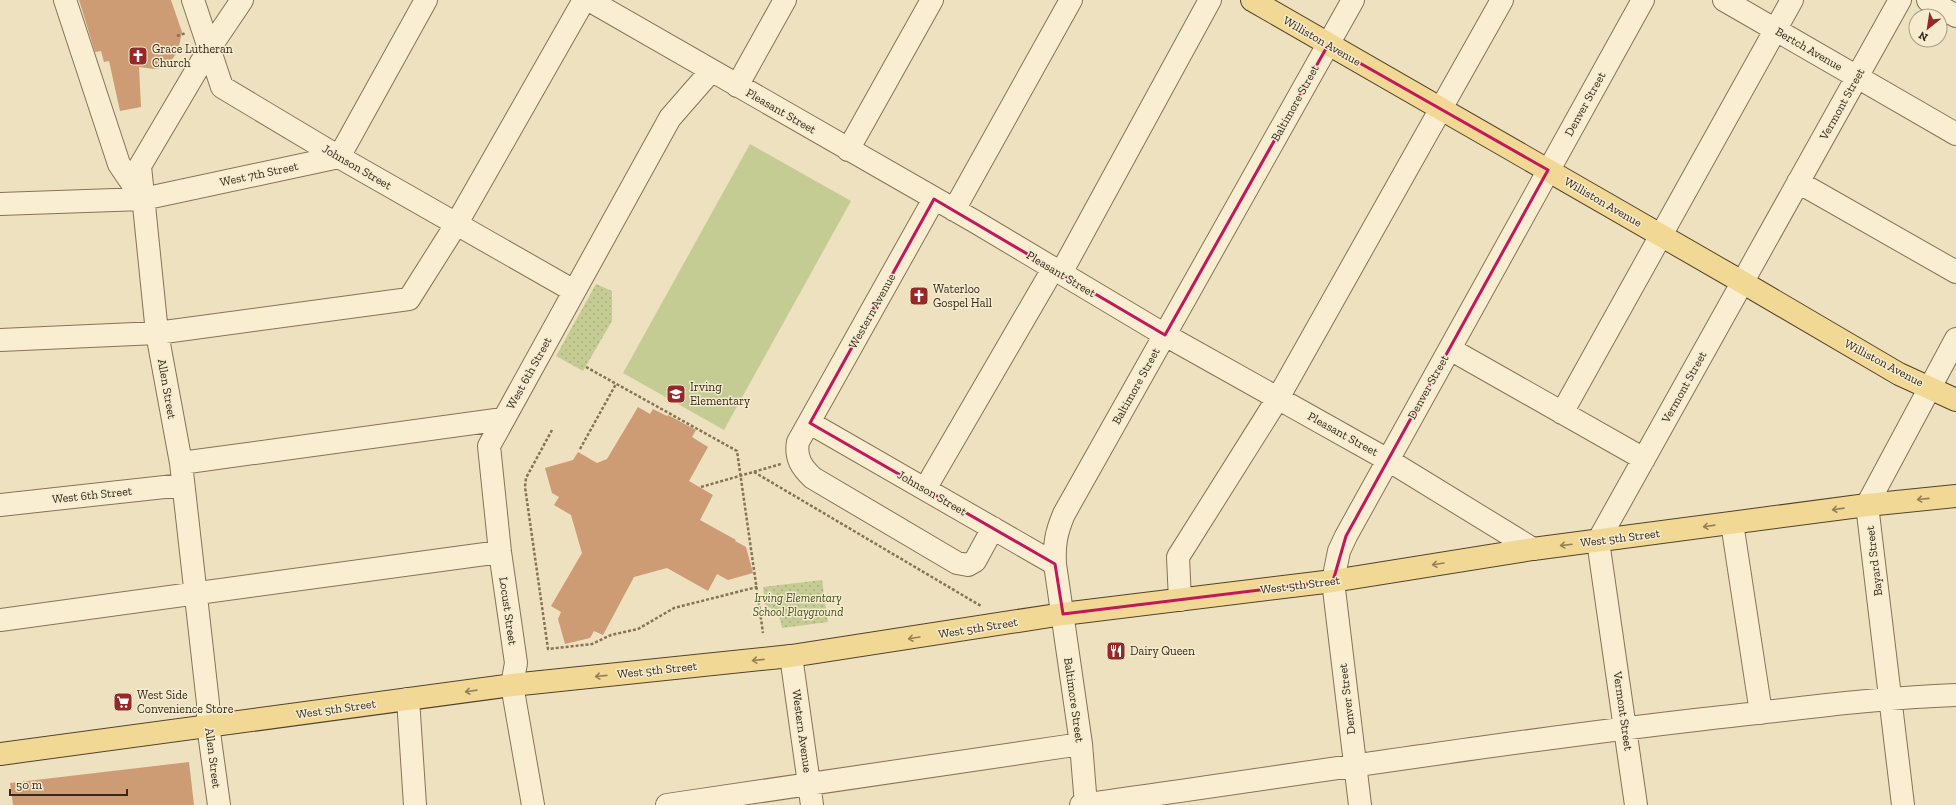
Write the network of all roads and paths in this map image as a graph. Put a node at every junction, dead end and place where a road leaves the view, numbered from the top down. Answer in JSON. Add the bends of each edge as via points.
{"nodes":[{"id":1,"x":65,"y":0,"type":"edge"},
{"id":2,"x":193,"y":0,"type":"edge"},
{"id":3,"x":242,"y":0,"type":"edge"},
{"id":4,"x":426,"y":0,"type":"edge"},
{"id":5,"x":584,"y":0,"type":"edge"},
{"id":6,"x":589,"y":0,"type":"edge"},
{"id":7,"x":785,"y":0,"type":"edge"},
{"id":8,"x":932,"y":0,"type":"edge"},
{"id":9,"x":1071,"y":0,"type":"edge"},
{"id":10,"x":1210,"y":0,"type":"edge"},
{"id":11,"x":1252,"y":0,"type":"edge"},
{"id":12,"x":1353,"y":0,"type":"edge"},
{"id":13,"x":1502,"y":0,"type":"edge"},
{"id":14,"x":1643,"y":0,"type":"edge"},
{"id":15,"x":1724,"y":0,"type":"edge"},
{"id":16,"x":1792,"y":0,"type":"edge"},
{"id":17,"x":1900,"y":0,"type":"edge"},
{"id":18,"x":1928,"y":0,"type":"edge"},
{"id":19,"x":1956,"y":16,"type":"edge"},
{"id":20,"x":1776,"y":30,"type":"junction"},
{"id":21,"x":1328,"y":45,"type":"junction"},
{"id":22,"x":209,"y":49,"type":"junction"},
{"id":23,"x":711,"y":71,"type":"junction"},
{"id":24,"x":1857,"y":77,"type":"junction"},
{"id":25,"x":737,"y":86,"type":"junction"},
{"id":26,"x":1442,"y":110,"type":"junction"},
{"id":27,"x":1956,"y":134,"type":"edge"},
{"id":28,"x":848,"y":150,"type":"junction"},
{"id":29,"x":339,"y":157,"type":"junction"},
{"id":30,"x":1548,"y":170,"type":"junction"},
{"id":31,"x":1798,"y":182,"type":"junction"},
{"id":32,"x":143,"y":199,"type":"junction"},
{"id":33,"x":934,"y":199,"type":"junction"},
{"id":34,"x":0,"y":204,"type":"edge"},
{"id":35,"x":954,"y":210,"type":"junction"},
{"id":36,"x":457,"y":223,"type":"junction"},
{"id":37,"x":1660,"y":235,"type":"junction"},
{"id":38,"x":1057,"y":271,"type":"junction"},
{"id":39,"x":1956,"y":272,"type":"edge"},
{"id":40,"x":1742,"y":282,"type":"junction"},
{"id":41,"x":574,"y":291,"type":"junction"},
{"id":42,"x":157,"y":333,"type":"junction"},
{"id":43,"x":1165,"y":335,"type":"junction"},
{"id":44,"x":1956,"y":339,"type":"edge"},
{"id":45,"x":0,"y":340,"type":"edge"},
{"id":46,"x":1450,"y":348,"type":"junction"},
{"id":47,"x":586,"y":367,"type":"dead end"},
{"id":48,"x":616,"y":384,"type":"junction"},
{"id":49,"x":1929,"y":388,"type":"junction"},
{"id":50,"x":1278,"y":398,"type":"junction"},
{"id":51,"x":1956,"y":400,"type":"edge"},
{"id":52,"x":1562,"y":413,"type":"junction"},
{"id":53,"x":503,"y":419,"type":"junction"},
{"id":54,"x":810,"y":423,"type":"junction"},
{"id":55,"x":552,"y":430,"type":"dead end"},
{"id":56,"x":580,"y":449,"type":"dead end"},
{"id":57,"x":799,"y":459,"type":"junction"},
{"id":58,"x":1644,"y":459,"type":"junction"},
{"id":59,"x":1388,"y":460,"type":"junction"},
{"id":60,"x":181,"y":464,"type":"junction"},
{"id":61,"x":754,"y":472,"type":"junction"},
{"id":62,"x":741,"y":476,"type":"junction"},
{"id":63,"x":183,"y":485,"type":"junction"},
{"id":64,"x":701,"y":488,"type":"dead end"},
{"id":65,"x":925,"y":489,"type":"junction"},
{"id":66,"x":1956,"y":496,"type":"edge"},
{"id":67,"x":0,"y":505,"type":"edge"},
{"id":68,"x":1867,"y":505,"type":"junction"},
{"id":69,"x":1732,"y":523,"type":"junction"},
{"id":70,"x":993,"y":528,"type":"junction"},
{"id":71,"x":1598,"y":541,"type":"junction"},
{"id":72,"x":1533,"y":549,"type":"junction"},
{"id":73,"x":500,"y":552,"type":"junction"},
{"id":74,"x":1055,"y":564,"type":"junction"},
{"id":75,"x":1333,"y":581,"type":"junction"},
{"id":76,"x":756,"y":587,"type":"junction"},
{"id":77,"x":195,"y":594,"type":"junction"},
{"id":78,"x":1180,"y":600,"type":"junction"},
{"id":79,"x":981,"y":606,"type":"dead end"},
{"id":80,"x":1063,"y":614,"type":"junction"},
{"id":81,"x":0,"y":620,"type":"edge"},
{"id":82,"x":763,"y":633,"type":"dead end"},
{"id":83,"x":791,"y":656,"type":"junction"},
{"id":84,"x":512,"y":685,"type":"junction"},
{"id":85,"x":1956,"y":695,"type":"edge"},
{"id":86,"x":1890,"y":698,"type":"junction"},
{"id":87,"x":408,"y":699,"type":"junction"},
{"id":88,"x":1760,"y":713,"type":"junction"},
{"id":89,"x":208,"y":725,"type":"junction"},
{"id":90,"x":1625,"y":728,"type":"junction"},
{"id":91,"x":1080,"y":744,"type":"junction"},
{"id":92,"x":0,"y":754,"type":"edge"},
{"id":93,"x":1355,"y":765,"type":"junction"},
{"id":94,"x":810,"y":795,"type":"edge"},
{"id":95,"x":219,"y":805,"type":"edge"},
{"id":96,"x":415,"y":805,"type":"edge"},
{"id":97,"x":532,"y":805,"type":"edge"},
{"id":98,"x":667,"y":805,"type":"edge"},
{"id":99,"x":1084,"y":805,"type":"edge"},
{"id":100,"x":1360,"y":805,"type":"edge"},
{"id":101,"x":1636,"y":805,"type":"edge"},
{"id":102,"x":1903,"y":805,"type":"edge"}],
"edges":[{"from":1,"to":32,"type":"street","via":[[119,164]]},
{"from":2,"to":22,"type":"street","name":"Johnson Street"},
{"from":3,"to":22,"type":"street","name":"Allen Street"},
{"from":4,"to":29,"type":"street"},
{"from":5,"to":36,"type":"street"},
{"from":6,"to":23,"type":"street","name":"Pleasant Street"},
{"from":7,"to":25,"type":"street"},
{"from":8,"to":28,"type":"street"},
{"from":9,"to":35,"type":"street"},
{"from":10,"to":38,"type":"street"},
{"from":11,"to":21,"type":"main road","name":"Williston Avenue"},
{"from":12,"to":21,"type":"street","name":"Baltimore Street"},
{"from":13,"to":26,"type":"street"},
{"from":14,"to":30,"type":"street","name":"Denver Street"},
{"from":15,"to":20,"type":"street","name":"Bertch Avenue"},
{"from":16,"to":20,"type":"street"},
{"from":17,"to":24,"type":"street","name":"Vermont Street"},
{"from":18,"to":19,"type":"street"},
{"from":20,"to":24,"type":"street","name":"Bertch Avenue"},
{"from":20,"to":37,"type":"street"},
{"from":21,"to":26,"type":"main road","name":"Williston Avenue"},
{"from":21,"to":43,"type":"street","name":"Baltimore Street"},
{"from":22,"to":29,"type":"street","name":"Johnson Street","via":[[222,87]]},
{"from":22,"to":32,"type":"street","name":"Allen Street","via":[[140,166]]},
{"from":23,"to":25,"type":"street","name":"Pleasant Street"},
{"from":23,"to":41,"type":"street","name":"West 6th Street","via":[[670,118]]},
{"from":24,"to":27,"type":"street","name":"Bertch Avenue"},
{"from":24,"to":31,"type":"street","name":"Vermont Street"},
{"from":25,"to":28,"type":"street","name":"Pleasant Street"},
{"from":26,"to":30,"type":"main road","name":"Williston Avenue"},
{"from":26,"to":50,"type":"street"},
{"from":28,"to":33,"type":"street","name":"Pleasant Street"},
{"from":29,"to":32,"type":"street","name":"West 7th Street"},
{"from":29,"to":36,"type":"street","name":"Johnson Street"},
{"from":30,"to":37,"type":"main road","name":"Williston Avenue"},
{"from":30,"to":46,"type":"street","name":"Denver Street"},
{"from":31,"to":39,"type":"street"},
{"from":31,"to":40,"type":"street","name":"Vermont Street"},
{"from":32,"to":34,"type":"street","name":"West 7th Street"},
{"from":32,"to":42,"type":"street","name":"Allen Street"},
{"from":33,"to":35,"type":"street","name":"Pleasant Street"},
{"from":33,"to":54,"type":"street","name":"Western Avenue"},
{"from":35,"to":38,"type":"street","name":"Pleasant Street"},
{"from":36,"to":41,"type":"street","name":"Johnson Street"},
{"from":36,"to":42,"type":"street","via":[[409,300]]},
{"from":37,"to":40,"type":"main road","name":"Williston Avenue"},
{"from":37,"to":52,"type":"street"},
{"from":38,"to":43,"type":"street","name":"Pleasant Street"},
{"from":38,"to":65,"type":"street"},
{"from":40,"to":49,"type":"main road","name":"Williston Avenue","via":[[1899,374]]},
{"from":40,"to":58,"type":"street","name":"Vermont Street"},
{"from":41,"to":53,"type":"street","name":"West 6th Street"},
{"from":42,"to":45,"type":"street"},
{"from":42,"to":60,"type":"street","name":"Allen Street"},
{"from":43,"to":50,"type":"street","name":"Pleasant Street"},
{"from":43,"to":74,"type":"street","name":"Baltimore Street","via":[[1064,514],[1054,544]]},
{"from":44,"to":49,"type":"street"},
{"from":46,"to":52,"type":"street"},
{"from":46,"to":59,"type":"street","name":"Denver Street"},
{"from":47,"to":48,"type":"path"},
{"from":48,"to":56,"type":"path"},
{"from":48,"to":62,"type":"path","via":[[737,451]]},
{"from":49,"to":51,"type":"main road","name":"Williston Avenue"},
{"from":49,"to":68,"type":"street"},
{"from":50,"to":59,"type":"street","name":"Pleasant Street"},
{"from":50,"to":78,"type":"street","via":[[1178,557]]},
{"from":52,"to":58,"type":"street"},
{"from":53,"to":60,"type":"street","name":"West 6th Street"},
{"from":53,"to":73,"type":"street","name":"Locust Street","via":[[489,446]]},
{"from":54,"to":57,"type":"street","name":"Western Avenue","via":[[798,442]]},
{"from":54,"to":65,"type":"street","name":"Johnson Street"},
{"from":55,"to":76,"type":"path","via":[[526,478],[525,488],[548,649],[592,644],[611,635],[638,629],[674,608]]},
{"from":57,"to":61,"type":"path"},
{"from":57,"to":70,"type":"street","via":[[802,468],[813,478],[957,563],[968,565],[974,561]]},
{"from":58,"to":71,"type":"street","name":"Vermont Street"},
{"from":59,"to":72,"type":"street","name":"Pleasant Street"},
{"from":59,"to":75,"type":"street","name":"Denver Street","via":[[1339,551]]},
{"from":60,"to":63,"type":"street","name":"Allen Street"},
{"from":61,"to":62,"type":"path"},
{"from":61,"to":79,"type":"path"},
{"from":62,"to":64,"type":"path"},
{"from":62,"to":76,"type":"path"},
{"from":63,"to":67,"type":"street","name":"West 6th Street"},
{"from":63,"to":77,"type":"street","name":"Allen Street"},
{"from":65,"to":70,"type":"street","name":"Johnson Street"},
{"from":66,"to":68,"type":"main road","name":"West 5th Street","one_way":true},
{"from":68,"to":69,"type":"main road","name":"West 5th Street","one_way":true},
{"from":68,"to":86,"type":"street","name":"Bayard Street"},
{"from":69,"to":71,"type":"main road","name":"West 5th Street","one_way":true},
{"from":69,"to":88,"type":"street"},
{"from":70,"to":74,"type":"street","name":"Johnson Street"},
{"from":71,"to":72,"type":"main road","name":"West 5th Street","one_way":true},
{"from":71,"to":90,"type":"street","name":"Vermont Street"},
{"from":72,"to":75,"type":"main road","name":"West 5th Street","one_way":true},
{"from":73,"to":77,"type":"street"},
{"from":73,"to":84,"type":"street","name":"Locust Street","via":[[516,663]]},
{"from":74,"to":80,"type":"street","name":"Baltimore Street"},
{"from":75,"to":78,"type":"main road","name":"West 5th Street"},
{"from":75,"to":93,"type":"street","name":"Denver Street"},
{"from":76,"to":82,"type":"path"},
{"from":77,"to":81,"type":"street"},
{"from":77,"to":89,"type":"street","name":"Allen Street","via":[[208,703]]},
{"from":78,"to":80,"type":"main road","name":"West 5th Street"},
{"from":80,"to":83,"type":"main road","name":"West 5th Street","one_way":true},
{"from":80,"to":91,"type":"street","name":"Baltimore Street"},
{"from":83,"to":84,"type":"main road","name":"West 5th Street","one_way":true},
{"from":83,"to":94,"type":"street","name":"Western Avenue"},
{"from":84,"to":87,"type":"main road","name":"West 5th Street","one_way":true},
{"from":84,"to":97,"type":"street","name":"Locust Street"},
{"from":85,"to":86,"type":"street"},
{"from":86,"to":88,"type":"street"},
{"from":86,"to":102,"type":"street","name":"Bayard Street"},
{"from":87,"to":89,"type":"main road","name":"West 5th Street"},
{"from":87,"to":96,"type":"street"},
{"from":88,"to":90,"type":"street"},
{"from":89,"to":92,"type":"main road","name":"West 5th Street"},
{"from":89,"to":95,"type":"street","name":"Allen Street"},
{"from":90,"to":93,"type":"street"},
{"from":90,"to":101,"type":"street","name":"Vermont Street"},
{"from":91,"to":94,"type":"street"},
{"from":91,"to":99,"type":"street","name":"Baltimore Street"},
{"from":93,"to":99,"type":"street"},
{"from":93,"to":100,"type":"street","name":"Denver Street"},
{"from":94,"to":98,"type":"street"}]}
